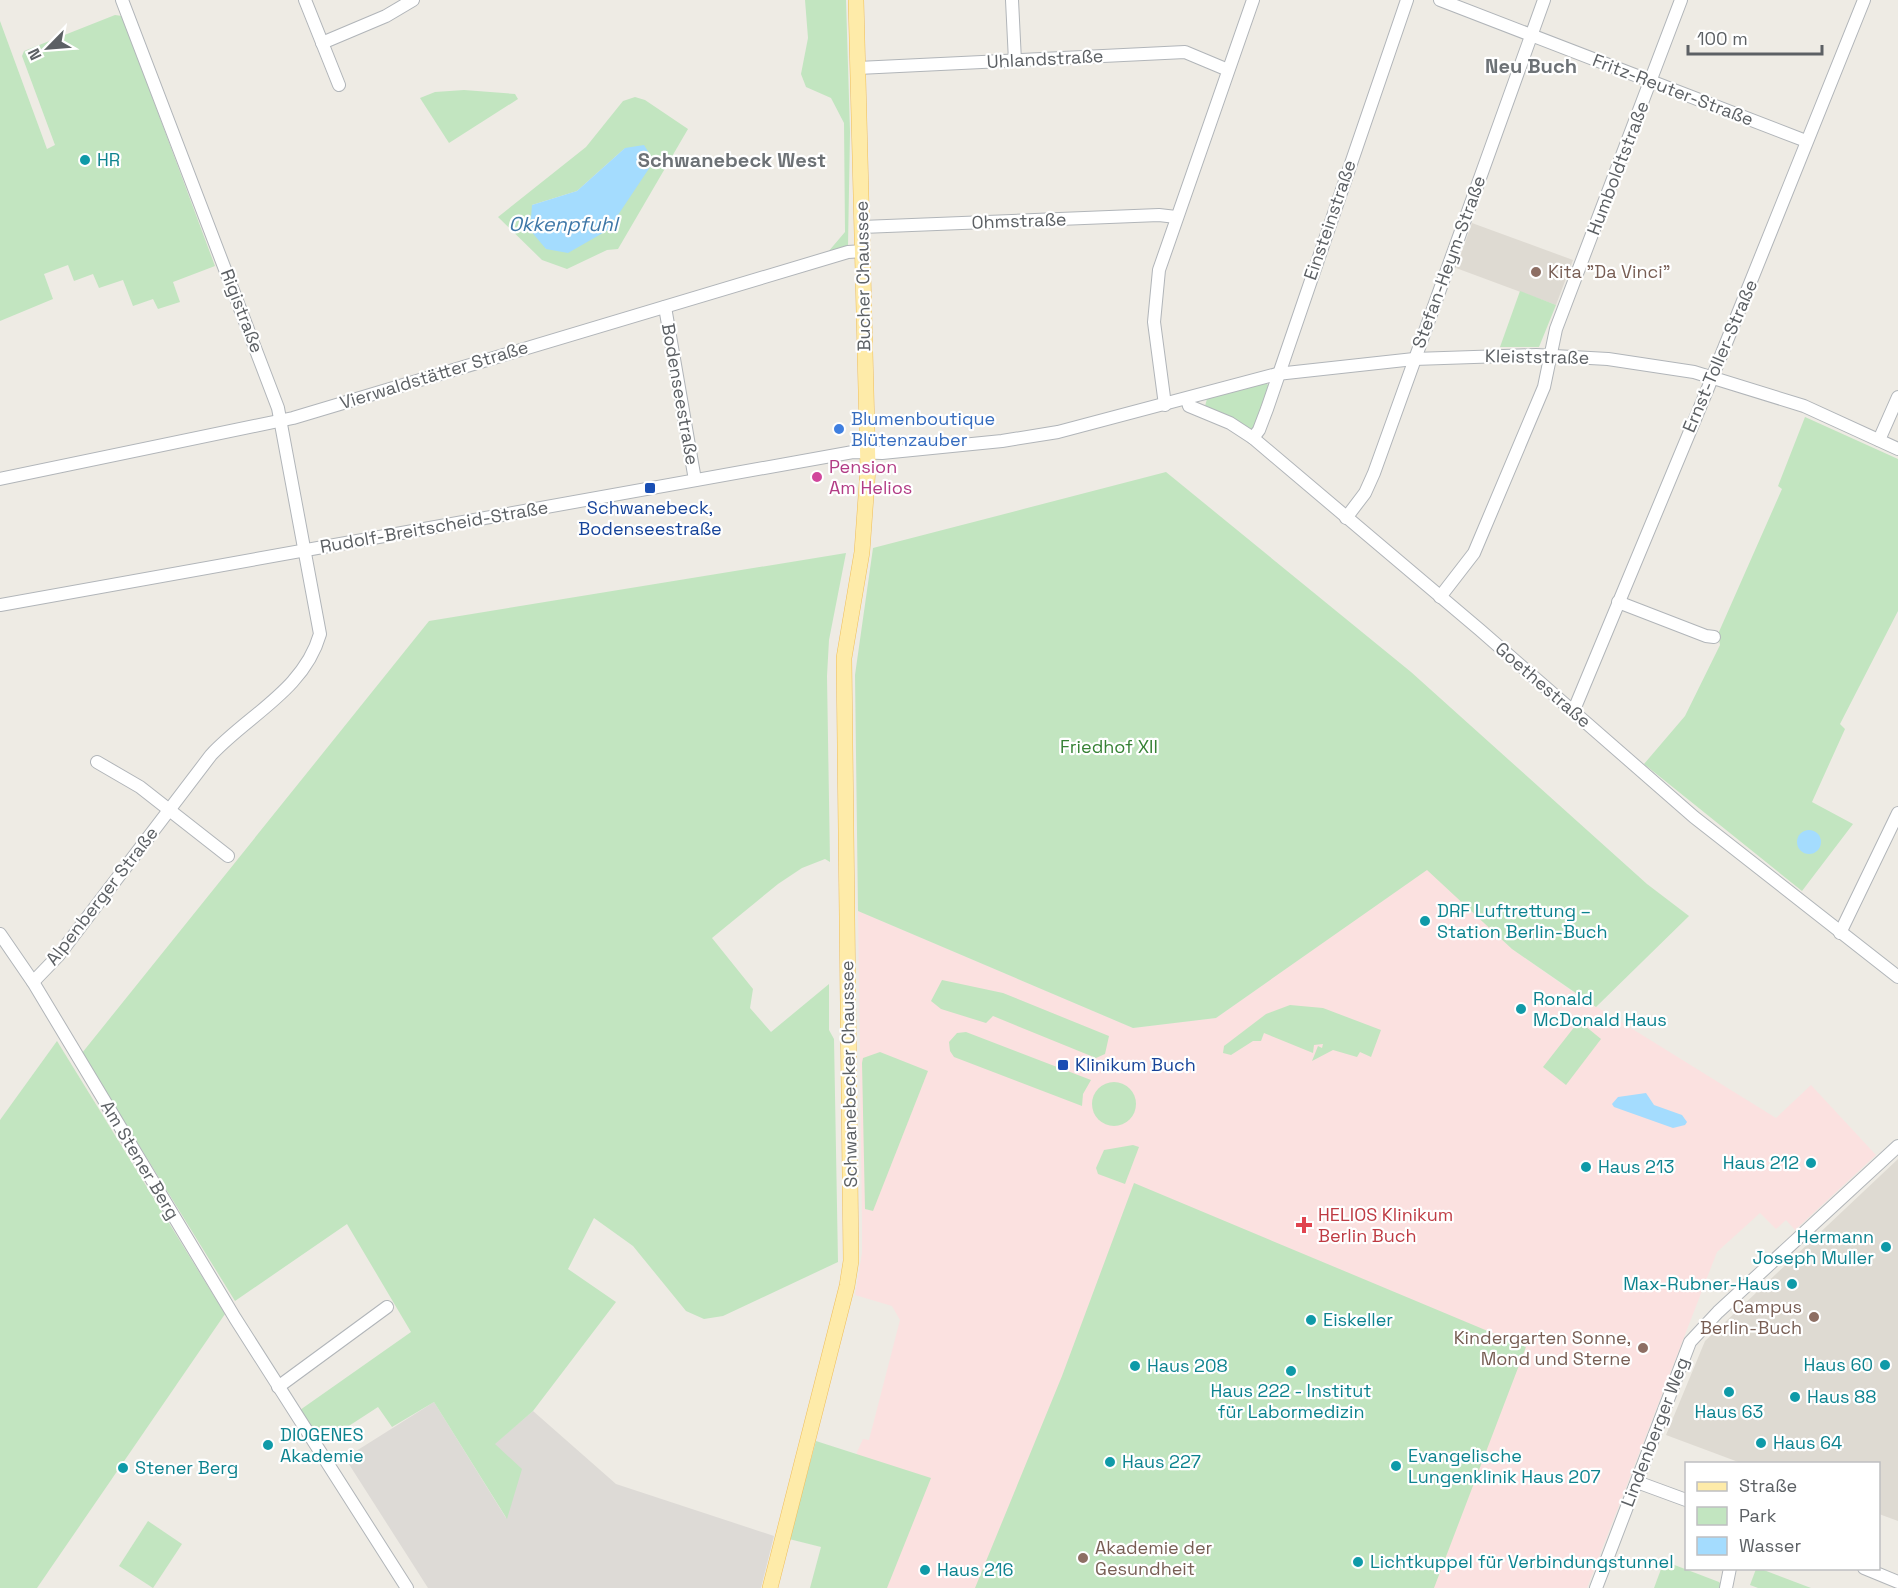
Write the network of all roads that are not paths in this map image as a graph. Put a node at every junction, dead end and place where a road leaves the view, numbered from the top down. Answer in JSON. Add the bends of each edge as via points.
{"nodes":[{"id":1,"x":124,"y":0,"type":"edge"},
{"id":2,"x":304,"y":0,"type":"edge"},
{"id":3,"x":413,"y":0,"type":"edge"},
{"id":4,"x":856,"y":0,"type":"edge"},
{"id":5,"x":1012,"y":0,"type":"edge"},
{"id":6,"x":1253,"y":0,"type":"edge"},
{"id":7,"x":1407,"y":0,"type":"edge"},
{"id":8,"x":1440,"y":0,"type":"edge"},
{"id":9,"x":1544,"y":0,"type":"edge"},
{"id":10,"x":1682,"y":0,"type":"edge"},
{"id":11,"x":1864,"y":0,"type":"edge"},
{"id":12,"x":1531,"y":35,"type":"junction"},
{"id":13,"x":322,"y":43,"type":"junction"},
{"id":14,"x":1015,"y":61,"type":"junction"},
{"id":15,"x":858,"y":69,"type":"junction"},
{"id":16,"x":1228,"y":70,"type":"junction"},
{"id":17,"x":1651,"y":83,"type":"junction"},
{"id":18,"x":339,"y":85,"type":"dead end"},
{"id":19,"x":1806,"y":141,"type":"junction"},
{"id":20,"x":1176,"y":217,"type":"junction"},
{"id":21,"x":862,"y":227,"type":"junction"},
{"id":22,"x":863,"y":251,"type":"junction"},
{"id":23,"x":665,"y":307,"type":"junction"},
{"id":24,"x":1550,"y":356,"type":"junction"},
{"id":25,"x":1414,"y":359,"type":"junction"},
{"id":26,"x":1277,"y":374,"type":"junction"},
{"id":27,"x":1711,"y":378,"type":"junction"},
{"id":28,"x":1898,"y":397,"type":"edge"},
{"id":29,"x":1187,"y":399,"type":"junction"},
{"id":30,"x":1165,"y":405,"type":"junction"},
{"id":31,"x":281,"y":420,"type":"junction"},
{"id":32,"x":1253,"y":438,"type":"junction"},
{"id":33,"x":1879,"y":440,"type":"junction"},
{"id":34,"x":1898,"y":449,"type":"edge"},
{"id":35,"x":868,"y":452,"type":"junction"},
{"id":36,"x":0,"y":479,"type":"edge"},
{"id":37,"x":695,"y":480,"type":"junction"},
{"id":38,"x":1346,"y":518,"type":"junction"},
{"id":39,"x":306,"y":550,"type":"junction"},
{"id":40,"x":862,"y":552,"type":"joint"},
{"id":41,"x":1440,"y":597,"type":"junction"},
{"id":42,"x":1618,"y":602,"type":"junction"},
{"id":43,"x":0,"y":605,"type":"edge"},
{"id":44,"x":320,"y":634,"type":"joint"},
{"id":45,"x":1714,"y":637,"type":"dead end"},
{"id":46,"x":1571,"y":710,"type":"junction"},
{"id":47,"x":97,"y":762,"type":"dead end"},
{"id":48,"x":169,"y":809,"type":"junction"},
{"id":49,"x":1898,"y":813,"type":"edge"},
{"id":50,"x":228,"y":856,"type":"dead end"},
{"id":51,"x":1840,"y":933,"type":"junction"},
{"id":52,"x":0,"y":934,"type":"edge"},
{"id":53,"x":1898,"y":977,"type":"edge"},
{"id":54,"x":33,"y":982,"type":"junction"},
{"id":55,"x":1898,"y":1146,"type":"edge"},
{"id":56,"x":387,"y":1307,"type":"dead end"},
{"id":57,"x":278,"y":1387,"type":"junction"},
{"id":58,"x":1637,"y":1482,"type":"junction"},
{"id":59,"x":1685,"y":1500,"type":"edge"},
{"id":60,"x":1730,"y":1570,"type":"edge"},
{"id":61,"x":1867,"y":1570,"type":"edge"},
{"id":62,"x":1898,"y":1582,"type":"edge"},
{"id":63,"x":407,"y":1588,"type":"edge"},
{"id":64,"x":770,"y":1588,"type":"edge"},
{"id":65,"x":1596,"y":1588,"type":"edge"},
{"id":66,"x":1726,"y":1588,"type":"edge"}],
"edges":[{"from":1,"to":31,"type":"street","name":"Rigistraße"},
{"from":2,"to":13,"type":"street"},
{"from":3,"to":13,"type":"street"},
{"from":4,"to":15,"type":"main road","name":"Bucher Chaussee"},
{"from":5,"to":14,"type":"street"},
{"from":6,"to":16,"type":"street"},
{"from":7,"to":26,"type":"street","name":"Einsteinstraße"},
{"from":8,"to":12,"type":"street","name":"Fritz-Reuter-Straße"},
{"from":9,"to":12,"type":"street","name":"Stefan-Heym-Straße"},
{"from":10,"to":17,"type":"street","name":"Humboldtstraße"},
{"from":11,"to":19,"type":"street","name":"Ernst-Toller-Straße"},
{"from":12,"to":17,"type":"street","name":"Fritz-Reuter-Straße"},
{"from":12,"to":25,"type":"street","name":"Stefan-Heym-Straße"},
{"from":13,"to":18,"type":"street"},
{"from":14,"to":15,"type":"street","name":"Uhlandstraße"},
{"from":14,"to":16,"type":"street","name":"Uhlandstraße","via":[[1185,52]]},
{"from":15,"to":21,"type":"main road","name":"Bucher Chaussee"},
{"from":16,"to":20,"type":"street"},
{"from":17,"to":19,"type":"street","name":"Fritz-Reuter-Straße"},
{"from":17,"to":24,"type":"street","name":"Humboldtstraße","via":[[1556,329]]},
{"from":19,"to":27,"type":"street","name":"Ernst-Toller-Straße"},
{"from":20,"to":21,"type":"street","name":"Ohmstraße"},
{"from":20,"to":30,"type":"street","via":[[1159,270],[1154,322]]},
{"from":21,"to":22,"type":"main road","name":"Bucher Chaussee"},
{"from":22,"to":23,"type":"street","name":"Vierwaldstätter Straße","via":[[848,252]]},
{"from":22,"to":35,"type":"main road","name":"Bucher Chaussee"},
{"from":23,"to":31,"type":"street","name":"Vierwaldstätter Straße"},
{"from":23,"to":37,"type":"street","name":"Bodenseestraße"},
{"from":24,"to":25,"type":"street","name":"Kleiststraße"},
{"from":24,"to":27,"type":"street","name":"Kleiststraße","via":[[1608,359]]},
{"from":24,"to":41,"type":"street","name":"Humboldtstraße","via":[[1544,387],[1485,530],[1474,553]]},
{"from":25,"to":26,"type":"street","name":"Kleiststraße"},
{"from":25,"to":38,"type":"street","name":"Stefan-Heym-Straße","via":[[1374,473]]},
{"from":26,"to":29,"type":"street","name":"Kleiststraße"},
{"from":26,"to":32,"type":"street","name":"Einsteinstraße"},
{"from":27,"to":33,"type":"street","name":"Kleiststraße","via":[[1804,406]]},
{"from":27,"to":42,"type":"street","name":"Ernst-Toller-Straße"},
{"from":28,"to":33,"type":"street"},
{"from":29,"to":30,"type":"street","name":"Kleiststraße"},
{"from":29,"to":32,"type":"street","name":"Goethestraße","via":[[1189,406],[1230,423]]},
{"from":30,"to":35,"type":"street","name":"Kleiststraße","via":[[1080,428],[1002,441]]},
{"from":31,"to":36,"type":"street","name":"Vierwaldstätter Straße"},
{"from":31,"to":39,"type":"street","name":"Rigistraße"},
{"from":32,"to":38,"type":"street","name":"Goethestraße"},
{"from":33,"to":34,"type":"street","name":"Kleiststraße"},
{"from":35,"to":37,"type":"street","name":"Rudolf-Breitscheid-Straße"},
{"from":35,"to":40,"type":"main road","name":"Bucher Chaussee"},
{"from":37,"to":39,"type":"street","name":"Rudolf-Breitscheid-Straße"},
{"from":38,"to":41,"type":"street","name":"Goethestraße"},
{"from":39,"to":43,"type":"street","name":"Rudolf-Breitscheid-Straße"},
{"from":39,"to":44,"type":"street","name":"Rigistraße"},
{"from":40,"to":64,"type":"main road","name":"Schwanebecker Chaussee","via":[[844,658],[851,1261]]},
{"from":41,"to":46,"type":"street","name":"Goethestraße"},
{"from":42,"to":45,"type":"street"},
{"from":42,"to":46,"type":"street","name":"Ernst-Toller-Straße"},
{"from":44,"to":48,"type":"street","name":"Alpenberger Straße","via":[[298,679],[226,738]]},
{"from":46,"to":51,"type":"street","name":"Goethestraße","via":[[1694,817]]},
{"from":47,"to":48,"type":"street","name":"Alpenberger Straße","via":[[123,775]]},
{"from":48,"to":50,"type":"street","name":"Alpenberger Straße"},
{"from":48,"to":54,"type":"street","name":"Alpenberger Straße","via":[[58,956]]},
{"from":49,"to":51,"type":"street"},
{"from":51,"to":53,"type":"street","name":"Goethestraße"},
{"from":52,"to":54,"type":"street","name":"Am Stener Berg"},
{"from":54,"to":57,"type":"street","name":"Am Stener Berg"},
{"from":55,"to":58,"type":"street","name":"Lindenberger Weg","via":[[1694,1337]]},
{"from":56,"to":57,"type":"street"},
{"from":57,"to":63,"type":"street","name":"Am Stener Berg"},
{"from":58,"to":59,"type":"street"},
{"from":58,"to":65,"type":"street","name":"Lindenberger Weg"},
{"from":60,"to":66,"type":"street"},
{"from":61,"to":62,"type":"street"}]}
